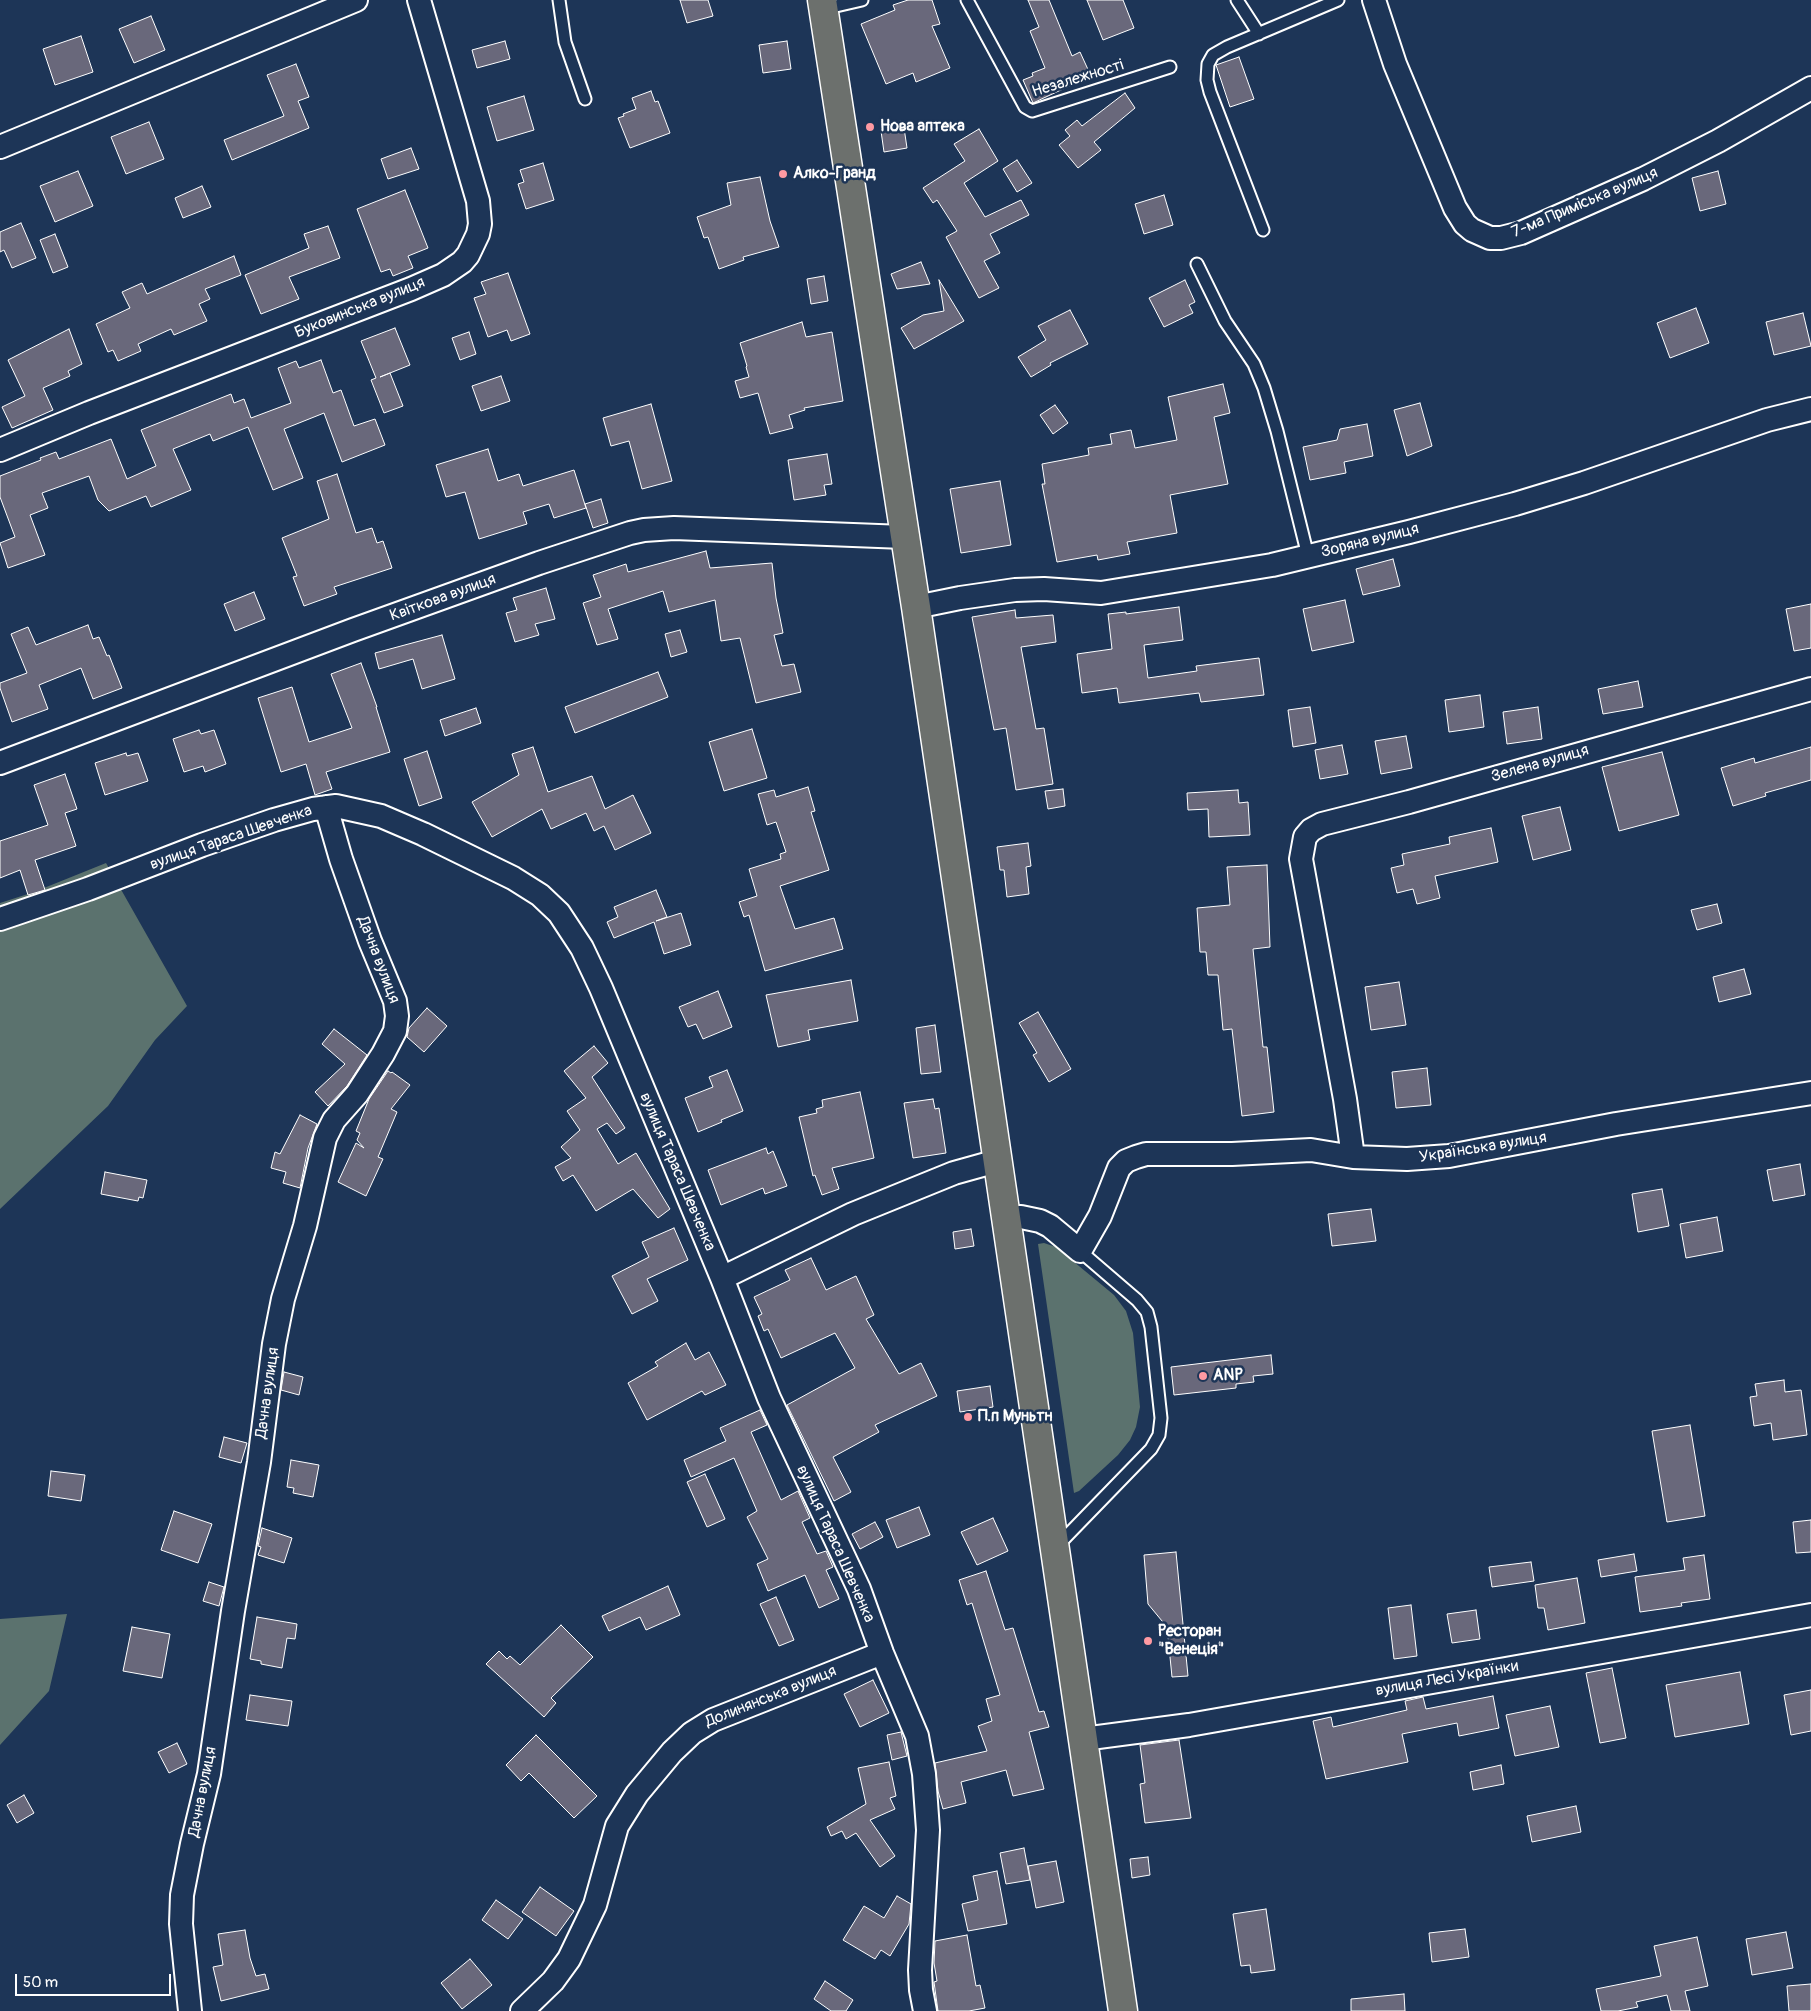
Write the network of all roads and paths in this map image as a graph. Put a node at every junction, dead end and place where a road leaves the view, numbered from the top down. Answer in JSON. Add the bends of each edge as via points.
{"nodes":[{"id":1,"x":356,"y":0,"type":"edge"},
{"id":2,"x":419,"y":0,"type":"edge"},
{"id":3,"x":559,"y":0,"type":"edge"},
{"id":4,"x":862,"y":0,"type":"edge"},
{"id":5,"x":967,"y":0,"type":"edge"},
{"id":6,"x":1237,"y":0,"type":"edge"},
{"id":7,"x":1338,"y":0,"type":"edge"},
{"id":8,"x":1374,"y":0,"type":"edge"},
{"id":9,"x":822,"y":5,"type":"edge"},
{"id":10,"x":1259,"y":34,"type":"junction"},
{"id":11,"x":1170,"y":67,"type":"dead end"},
{"id":12,"x":1811,"y":88,"type":"edge"},
{"id":13,"x":585,"y":100,"type":"dead end"},
{"id":14,"x":0,"y":147,"type":"edge"},
{"id":15,"x":1263,"y":230,"type":"dead end"},
{"id":16,"x":1197,"y":264,"type":"dead end"},
{"id":17,"x":1811,"y":409,"type":"edge"},
{"id":18,"x":0,"y":450,"type":"edge"},
{"id":19,"x":904,"y":537,"type":"junction"},
{"id":20,"x":1308,"y":556,"type":"junction"},
{"id":21,"x":916,"y":607,"type":"junction"},
{"id":22,"x":1811,"y":689,"type":"edge"},
{"id":23,"x":0,"y":763,"type":"edge"},
{"id":24,"x":326,"y":807,"type":"junction"},
{"id":25,"x":0,"y":919,"type":"edge"},
{"id":26,"x":1811,"y":1092,"type":"edge"},
{"id":27,"x":1353,"y":1157,"type":"junction"},
{"id":28,"x":997,"y":1162,"type":"junction"},
{"id":29,"x":1005,"y":1219,"type":"junction"},
{"id":30,"x":1080,"y":1251,"type":"junction"},
{"id":31,"x":722,"y":1278,"type":"junction"},
{"id":32,"x":1054,"y":1549,"type":"junction"},
{"id":33,"x":1811,"y":1615,"type":"edge"},
{"id":34,"x":882,"y":1653,"type":"junction"},
{"id":35,"x":1083,"y":1739,"type":"junction"},
{"id":36,"x":190,"y":2011,"type":"edge"},
{"id":37,"x":522,"y":2011,"type":"edge"},
{"id":38,"x":926,"y":2011,"type":"edge"},
{"id":39,"x":1123,"y":2011,"type":"edge"}],
"edges":[{"from":1,"to":14,"type":"street"},
{"from":2,"to":18,"type":"street","name":"Буковинська вулиця","via":[[478,201],[478,234],[462,262],[443,275],[411,289]]},
{"from":3,"to":13,"type":"lane","via":[[565,42]]},
{"from":4,"to":9,"type":"lane"},
{"from":5,"to":11,"type":"lane","name":"Незалежності","via":[[1025,107],[1032,111]]},
{"from":6,"to":10,"type":"lane"},
{"from":7,"to":10,"type":"lane"},
{"from":8,"to":12,"type":"street","name":"7-ма Приміська вулиця","via":[[1405,90],[1455,208],[1472,230],[1490,238],[1521,233],[1643,179]]},
{"from":9,"to":19,"type":"main road"},
{"from":10,"to":15,"type":"lane","via":[[1213,55],[1206,74]]},
{"from":16,"to":20,"type":"lane","via":[[1225,321],[1254,364],[1264,388]]},
{"from":17,"to":20,"type":"street","name":"Зоряна вулиця","via":[[1767,420],[1515,504]]},
{"from":19,"to":21,"type":"main road"},
{"from":19,"to":23,"type":"street","name":"Квіткова вулиця","via":[[682,528],[630,533],[362,627]]},
{"from":20,"to":21,"type":"street","name":"Зоряна вулиця","via":[[1229,573],[1101,592],[1015,590]]},
{"from":21,"to":28,"type":"main road"},
{"from":22,"to":27,"type":"street","name":"Зелена вулиця","via":[[1322,824],[1311,830],[1301,854],[1302,870]]},
{"from":24,"to":25,"type":"street","name":"вулиця Тараса Шевченка","via":[[211,842]]},
{"from":24,"to":31,"type":"street","name":"вулиця Тараса Шевченка","via":[[346,807],[400,823],[513,878],[540,895],[559,913],[582,948],[600,988]]},
{"from":24,"to":36,"type":"street","name":"Дачна вулиця","via":[[341,859],[398,1016],[383,1054],[357,1094],[334,1120],[325,1138],[305,1226],[283,1299],[209,1774],[182,1895],[181,1924]]},
{"from":26,"to":27,"type":"street","name":"Українська вулиця","via":[[1616,1124],[1450,1156],[1407,1159]]},
{"from":27,"to":30,"type":"street","name":"Українська вулиця","via":[[1311,1150],[1146,1154],[1136,1157],[1119,1168],[1100,1216]]},
{"from":28,"to":29,"type":"main road"},
{"from":28,"to":31,"type":"street","via":[[954,1173],[861,1211]]},
{"from":29,"to":30,"type":"street","via":[[1021,1217],[1050,1226]]},
{"from":29,"to":32,"type":"main road"},
{"from":30,"to":32,"type":"lane","via":[[1147,1312],[1161,1418],[1160,1435],[1151,1449]]},
{"from":31,"to":34,"type":"street","name":"вулиця Тараса Шевченка","via":[[769,1398],[859,1589]]},
{"from":32,"to":35,"type":"main road"},
{"from":33,"to":35,"type":"street","name":"вулиця Лесі Українки","via":[[1189,1725]]},
{"from":34,"to":37,"type":"street","name":"Долинянська вулиця","via":[[713,1720],[696,1729],[672,1752],[637,1794],[617,1826],[595,1905],[569,1959],[553,1981]]},
{"from":34,"to":38,"type":"street","name":"вулиця Тараса Шевченка","via":[[917,1736],[924,1774],[928,1837],[920,1981]]},
{"from":35,"to":39,"type":"main road"}]}
